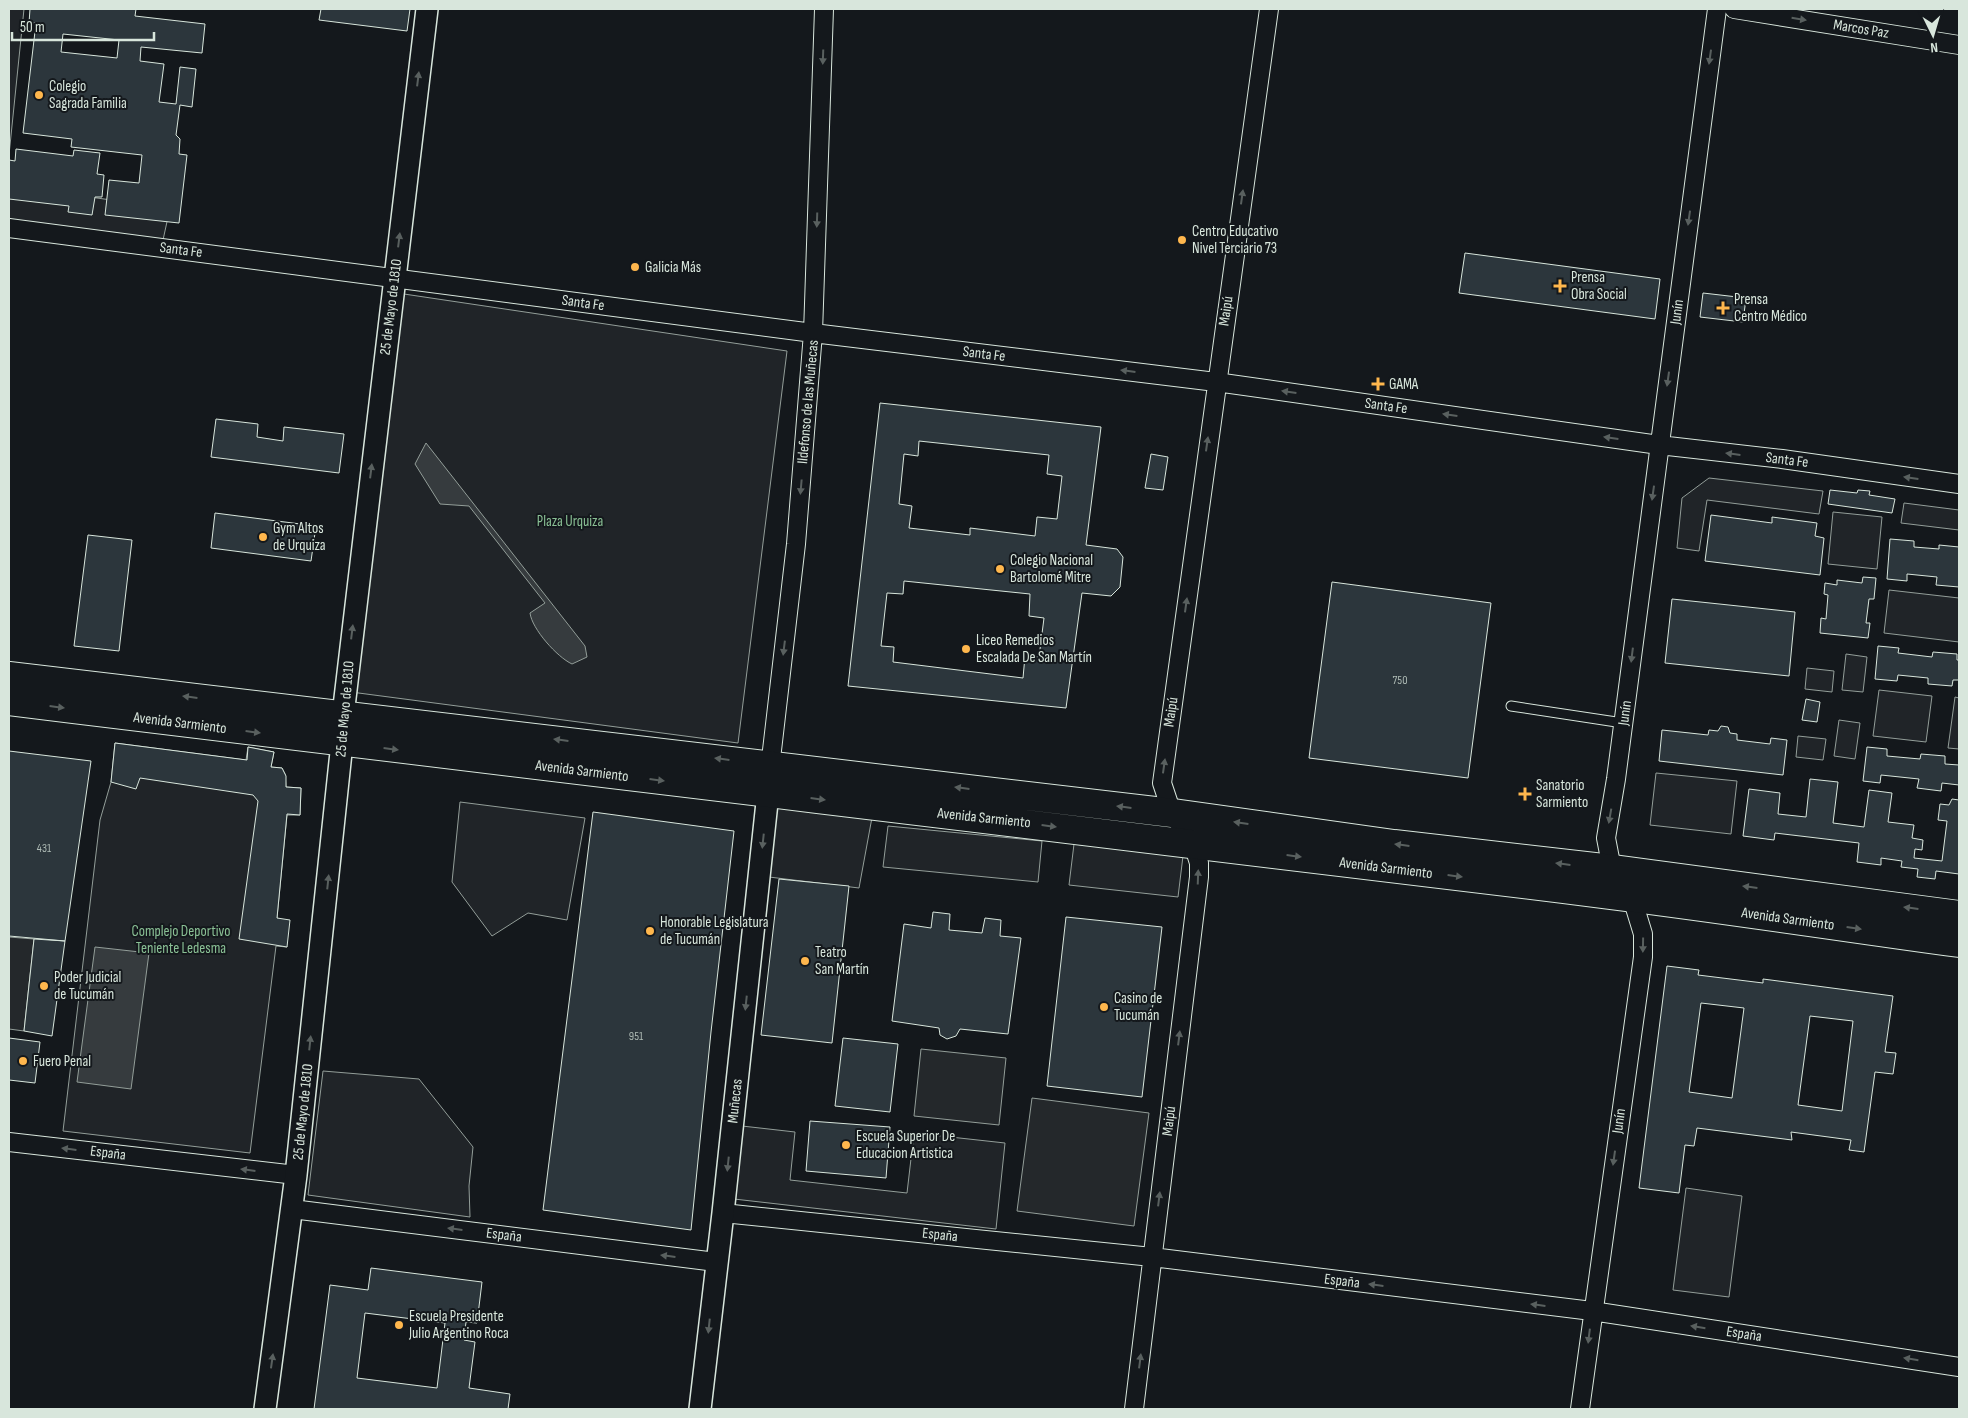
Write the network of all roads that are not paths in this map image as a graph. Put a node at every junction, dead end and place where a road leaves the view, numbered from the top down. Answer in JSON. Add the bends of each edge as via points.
{"nodes":[{"id":1,"x":427,"y":9,"type":"edge"},
{"id":2,"x":824,"y":9,"type":"edge"},
{"id":3,"x":1269,"y":9,"type":"edge"},
{"id":4,"x":1717,"y":9,"type":"edge"},
{"id":5,"x":1734,"y":9,"type":"edge"},
{"id":6,"x":1959,"y":44,"type":"edge"},
{"id":7,"x":9,"y":228,"type":"edge"},
{"id":8,"x":394,"y":278,"type":"junction"},
{"id":9,"x":814,"y":333,"type":"junction"},
{"id":10,"x":1216,"y":382,"type":"junction"},
{"id":11,"x":1659,"y":445,"type":"junction"},
{"id":12,"x":1959,"y":484,"type":"edge"},
{"id":13,"x":9,"y":676,"type":"edge"},
{"id":14,"x":9,"y":701,"type":"edge"},
{"id":15,"x":1511,"y":706,"type":"dead end"},
{"id":16,"x":343,"y":715,"type":"junction"},
{"id":17,"x":1623,"y":723,"type":"junction"},
{"id":18,"x":342,"y":743,"type":"junction"},
{"id":19,"x":771,"y":764,"type":"junction"},
{"id":20,"x":768,"y":793,"type":"junction"},
{"id":21,"x":1172,"y":813,"type":"junction"},
{"id":22,"x":1193,"y":844,"type":"junction"},
{"id":23,"x":1612,"y":869,"type":"junction"},
{"id":24,"x":1632,"y":898,"type":"junction"},
{"id":25,"x":1959,"y":915,"type":"edge"},
{"id":26,"x":1959,"y":943,"type":"edge"},
{"id":27,"x":9,"y":1142,"type":"edge"},
{"id":28,"x":296,"y":1175,"type":"junction"},
{"id":29,"x":292,"y":1209,"type":"junction"},
{"id":30,"x":723,"y":1213,"type":"junction"},
{"id":31,"x":1152,"y":1257,"type":"junction"},
{"id":32,"x":716,"y":1262,"type":"junction"},
{"id":33,"x":1592,"y":1311,"type":"junction"},
{"id":34,"x":1959,"y":1366,"type":"edge"},
{"id":35,"x":265,"y":1409,"type":"edge"},
{"id":36,"x":700,"y":1409,"type":"edge"},
{"id":37,"x":1134,"y":1409,"type":"edge"},
{"id":38,"x":1580,"y":1409,"type":"edge"}],
"edges":[{"from":8,"to":1,"type":"street","name":"25 de Mayo de 1810","one_way":true},
{"from":2,"to":9,"type":"street","name":"Ildefonso de las Muñecas","one_way":true},
{"from":10,"to":3,"type":"street","name":"Maipú","one_way":true},
{"from":4,"to":11,"type":"street","name":"Junín","one_way":true},
{"from":5,"to":6,"type":"street","name":"Marcos Paz","one_way":true},
{"from":7,"to":8,"type":"street","name":"Santa Fe"},
{"from":8,"to":9,"type":"street","name":"Santa Fe"},
{"from":16,"to":8,"type":"street","name":"25 de Mayo de 1810","one_way":true},
{"from":10,"to":9,"type":"street","name":"Santa Fe","one_way":true},
{"from":9,"to":19,"type":"street","name":"Ildefonso de las Muñecas","one_way":true,"via":[[796,544]]},
{"from":11,"to":10,"type":"street","name":"Santa Fe","one_way":true},
{"from":21,"to":10,"type":"street","name":"Maipú","one_way":true,"via":[[1162,783]]},
{"from":12,"to":11,"type":"street","name":"Santa Fe","one_way":true},
{"from":11,"to":17,"type":"street","name":"Junín","one_way":true},
{"from":16,"to":13,"type":"main road","name":"Avenida Sarmiento","one_way":true},
{"from":14,"to":18,"type":"main road","name":"Avenida Sarmiento","one_way":true},
{"from":15,"to":17,"type":"lane"},
{"from":16,"to":18,"type":"street","name":"25 de Mayo de 1810"},
{"from":19,"to":16,"type":"main road","name":"Avenida Sarmiento","one_way":true},
{"from":17,"to":23,"type":"street","name":"Junín","one_way":true,"via":[[1606,838]]},
{"from":18,"to":20,"type":"main road","name":"Avenida Sarmiento","one_way":true},
{"from":28,"to":18,"type":"street","name":"25 de Mayo de 1810","one_way":true},
{"from":19,"to":20,"type":"street","name":"Ildefonso de las Muñecas"},
{"from":21,"to":19,"type":"main road","name":"Avenida Sarmiento","one_way":true},
{"from":20,"to":22,"type":"main road","name":"Avenida Sarmiento","one_way":true},
{"from":20,"to":30,"type":"street","name":"Muñecas","one_way":true},
{"from":21,"to":22,"type":"street","name":"Maipú"},
{"from":23,"to":21,"type":"main road","name":"Avenida Sarmiento","one_way":true},
{"from":22,"to":24,"type":"main road","name":"Avenida Sarmiento","one_way":true},
{"from":31,"to":22,"type":"street","name":"Maipú","one_way":true,"via":[[1199,877]]},
{"from":23,"to":24,"type":"street","name":"Junín"},
{"from":25,"to":23,"type":"main road","name":"Avenida Sarmiento","one_way":true},
{"from":24,"to":26,"type":"main road","name":"Avenida Sarmiento","one_way":true},
{"from":24,"to":33,"type":"street","name":"Junín","one_way":true,"via":[[1643,934],[1643,957]]},
{"from":28,"to":27,"type":"street","name":"España","one_way":true},
{"from":28,"to":29,"type":"street","name":"25 de Mayo de 1810"},
{"from":32,"to":29,"type":"street","name":"España","one_way":true},
{"from":35,"to":29,"type":"street","name":"25 de Mayo de 1810","one_way":true},
{"from":30,"to":31,"type":"street","name":"España"},
{"from":30,"to":32,"type":"street","name":"Muñecas"},
{"from":33,"to":31,"type":"street","name":"España","one_way":true},
{"from":37,"to":31,"type":"street","name":"Maipú","one_way":true},
{"from":32,"to":36,"type":"street","name":"Muñecas","one_way":true},
{"from":34,"to":33,"type":"street","name":"España","one_way":true},
{"from":33,"to":38,"type":"street","name":"Junín","one_way":true}]}
